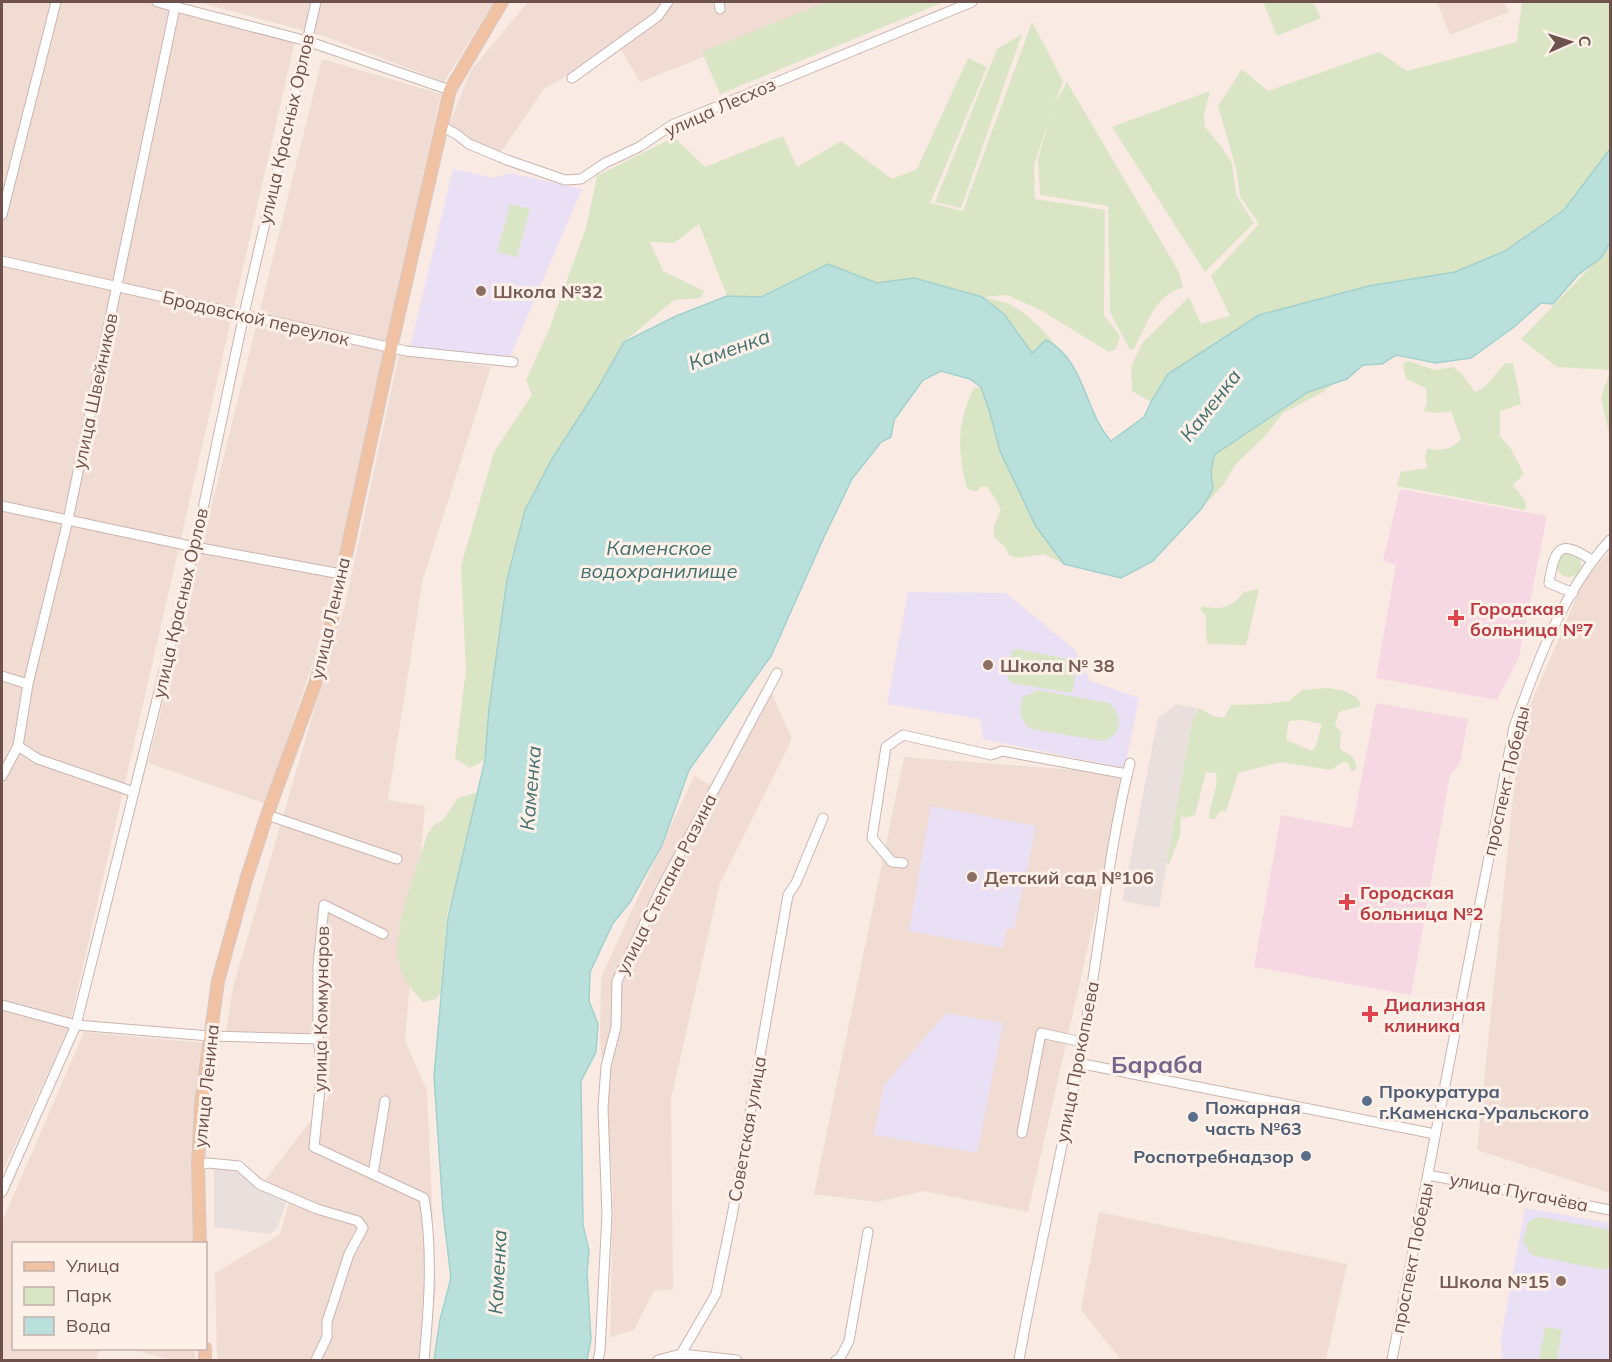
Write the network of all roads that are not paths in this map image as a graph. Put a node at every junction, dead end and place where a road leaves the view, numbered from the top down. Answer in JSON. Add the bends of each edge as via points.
{"nodes":[{"id":1,"x":56,"y":2,"type":"edge"},
{"id":2,"x":157,"y":2,"type":"edge"},
{"id":3,"x":316,"y":2,"type":"edge"},
{"id":4,"x":502,"y":2,"type":"edge"},
{"id":5,"x":668,"y":2,"type":"edge"},
{"id":6,"x":972,"y":2,"type":"edge"},
{"id":7,"x":175,"y":3,"type":"edge"},
{"id":8,"x":307,"y":41,"type":"junction"},
{"id":9,"x":572,"y":78,"type":"dead end"},
{"id":10,"x":450,"y":90,"type":"junction"},
{"id":11,"x":441,"y":126,"type":"junction"},
{"id":12,"x":2,"y":215,"type":"edge"},
{"id":13,"x":2,"y":261,"type":"edge"},
{"id":14,"x":117,"y":286,"type":"junction"},
{"id":15,"x":243,"y":314,"type":"junction"},
{"id":16,"x":391,"y":348,"type":"junction"},
{"id":17,"x":513,"y":362,"type":"dead end"},
{"id":18,"x":2,"y":506,"type":"edge"},
{"id":19,"x":68,"y":520,"type":"junction"},
{"id":20,"x":1611,"y":540,"type":"edge"},
{"id":21,"x":195,"y":548,"type":"junction"},
{"id":22,"x":1593,"y":561,"type":"junction"},
{"id":23,"x":341,"y":574,"type":"junction"},
{"id":24,"x":1573,"y":593,"type":"junction"},
{"id":25,"x":777,"y":672,"type":"dead end"},
{"id":26,"x":2,"y":676,"type":"edge"},
{"id":27,"x":28,"y":684,"type":"junction"},
{"id":28,"x":18,"y":746,"type":"junction"},
{"id":29,"x":1130,"y":763,"type":"dead end"},
{"id":30,"x":1127,"y":774,"type":"junction"},
{"id":31,"x":2,"y":776,"type":"edge"},
{"id":32,"x":134,"y":792,"type":"junction"},
{"id":33,"x":267,"y":815,"type":"junction"},
{"id":34,"x":823,"y":818,"type":"dead end"},
{"id":35,"x":397,"y":859,"type":"dead end"},
{"id":36,"x":903,"y":863,"type":"dead end"},
{"id":37,"x":383,"y":934,"type":"dead end"},
{"id":38,"x":2,"y":1005,"type":"edge"},
{"id":39,"x":76,"y":1025,"type":"junction"},
{"id":40,"x":210,"y":1036,"type":"junction"},
{"id":41,"x":318,"y":1039,"type":"junction"},
{"id":42,"x":1082,"y":1042,"type":"junction"},
{"id":43,"x":1078,"y":1063,"type":"junction"},
{"id":44,"x":385,"y":1101,"type":"dead end"},
{"id":45,"x":1022,"y":1133,"type":"dead end"},
{"id":46,"x":1435,"y":1134,"type":"junction"},
{"id":47,"x":198,"y":1165,"type":"junction"},
{"id":48,"x":372,"y":1174,"type":"junction"},
{"id":49,"x":1428,"y":1175,"type":"junction"},
{"id":50,"x":2,"y":1192,"type":"edge"},
{"id":51,"x":1611,"y":1210,"type":"edge"},
{"id":52,"x":868,"y":1232,"type":"dead end"},
{"id":53,"x":200,"y":1242,"type":"edge"},
{"id":54,"x":681,"y":1354,"type":"junction"},
{"id":55,"x":316,"y":1360,"type":"edge"},
{"id":56,"x":424,"y":1360,"type":"edge"},
{"id":57,"x":598,"y":1360,"type":"edge"},
{"id":58,"x":658,"y":1360,"type":"edge"},
{"id":59,"x":737,"y":1360,"type":"edge"},
{"id":60,"x":836,"y":1360,"type":"edge"},
{"id":61,"x":1019,"y":1360,"type":"edge"},
{"id":62,"x":1392,"y":1360,"type":"edge"}],
"edges":[{"from":1,"to":12,"type":"street"},
{"from":2,"to":7,"type":"street"},
{"from":3,"to":8,"type":"street","name":"улица Красных Орлов"},
{"from":4,"to":10,"type":"main road","name":"улица Ленина"},
{"from":5,"to":9,"type":"street","via":[[658,16]]},
{"from":6,"to":11,"type":"street","name":"улица Лесхоз","via":[[672,126],[581,179],[565,180],[507,160]]},
{"from":7,"to":8,"type":"street"},
{"from":7,"to":14,"type":"street","name":"улица Швейников"},
{"from":8,"to":10,"type":"street"},
{"from":8,"to":15,"type":"street","name":"улица Красных Орлов"},
{"from":10,"to":11,"type":"main road","name":"улица Ленина"},
{"from":11,"to":16,"type":"main road","name":"улица Ленина"},
{"from":13,"to":14,"type":"street","name":"Бродовской переулок"},
{"from":14,"to":15,"type":"street","name":"Бродовской переулок"},
{"from":14,"to":19,"type":"street","name":"улица Швейников"},
{"from":15,"to":16,"type":"street","name":"Бродовской переулок"},
{"from":15,"to":21,"type":"street","name":"улица Красных Орлов"},
{"from":16,"to":17,"type":"street","name":"Бродовской переулок"},
{"from":16,"to":23,"type":"main road","name":"улица Ленина"},
{"from":18,"to":19,"type":"street"},
{"from":19,"to":21,"type":"street"},
{"from":19,"to":27,"type":"street","name":"улица Швейников"},
{"from":20,"to":22,"type":"street","name":"проспект Победы"},
{"from":21,"to":23,"type":"street"},
{"from":21,"to":32,"type":"street","name":"улица Красных Орлов"},
{"from":22,"to":24,"type":"street","name":"проспект Победы"},
{"from":22,"to":24,"type":"street","via":[[1576,550],[1563,549],[1554,558],[1550,583]]},
{"from":23,"to":33,"type":"main road","name":"улица Ленина","via":[[315,684]]},
{"from":24,"to":46,"type":"street","name":"проспект Победы","via":[[1543,651],[1514,727]]},
{"from":25,"to":57,"type":"street","name":"улица Степана Разина","via":[[616,981],[616,1027],[606,1066],[603,1108],[607,1215]]},
{"from":26,"to":27,"type":"street"},
{"from":27,"to":28,"type":"street","name":"улица Швейников"},
{"from":28,"to":31,"type":"street","name":"улица Швейников"},
{"from":28,"to":32,"type":"street","via":[[38,759]]},
{"from":29,"to":30,"type":"street","name":"улица Прокопьева"},
{"from":30,"to":36,"type":"street","via":[[1002,751],[991,755],[903,735],[886,747],[872,838],[892,862]]},
{"from":30,"to":42,"type":"street","name":"улица Прокопьева"},
{"from":32,"to":39,"type":"street","name":"улица Красных Орлов"},
{"from":33,"to":35,"type":"street"},
{"from":33,"to":40,"type":"main road","name":"улица Ленина","via":[[218,981]]},
{"from":34,"to":54,"type":"street","name":"Советская улица","via":[[788,895],[716,1294]]},
{"from":37,"to":41,"type":"street","name":"улица Коммунаров","via":[[324,905],[318,966]]},
{"from":38,"to":39,"type":"street"},
{"from":39,"to":40,"type":"street"},
{"from":39,"to":50,"type":"street","name":"улица Красных Орлов"},
{"from":40,"to":41,"type":"street"},
{"from":40,"to":47,"type":"main road","name":"улица Ленина"},
{"from":41,"to":48,"type":"street","name":"улица Коммунаров","via":[[322,1069],[314,1147]]},
{"from":42,"to":43,"type":"street","name":"улица Прокопьева"},
{"from":42,"to":45,"type":"street","via":[[1041,1033]]},
{"from":43,"to":46,"type":"street"},
{"from":43,"to":61,"type":"street","name":"улица Прокопьева"},
{"from":44,"to":48,"type":"street"},
{"from":46,"to":49,"type":"street","name":"проспект Победы"},
{"from":47,"to":53,"type":"main road","name":"улица Ленина"},
{"from":47,"to":55,"type":"street","via":[[238,1166],[259,1184],[316,1209],[358,1221],[363,1228],[349,1254],[327,1322],[327,1337]]},
{"from":48,"to":56,"type":"street","name":"улица Коммунаров","via":[[424,1198],[428,1223],[428,1305]]},
{"from":49,"to":51,"type":"street","name":"улица Пугачёва"},
{"from":49,"to":62,"type":"street","name":"проспект Победы"},
{"from":52,"to":60,"type":"street","via":[[849,1341]]},
{"from":54,"to":58,"type":"street"},
{"from":54,"to":59,"type":"street"}]}
